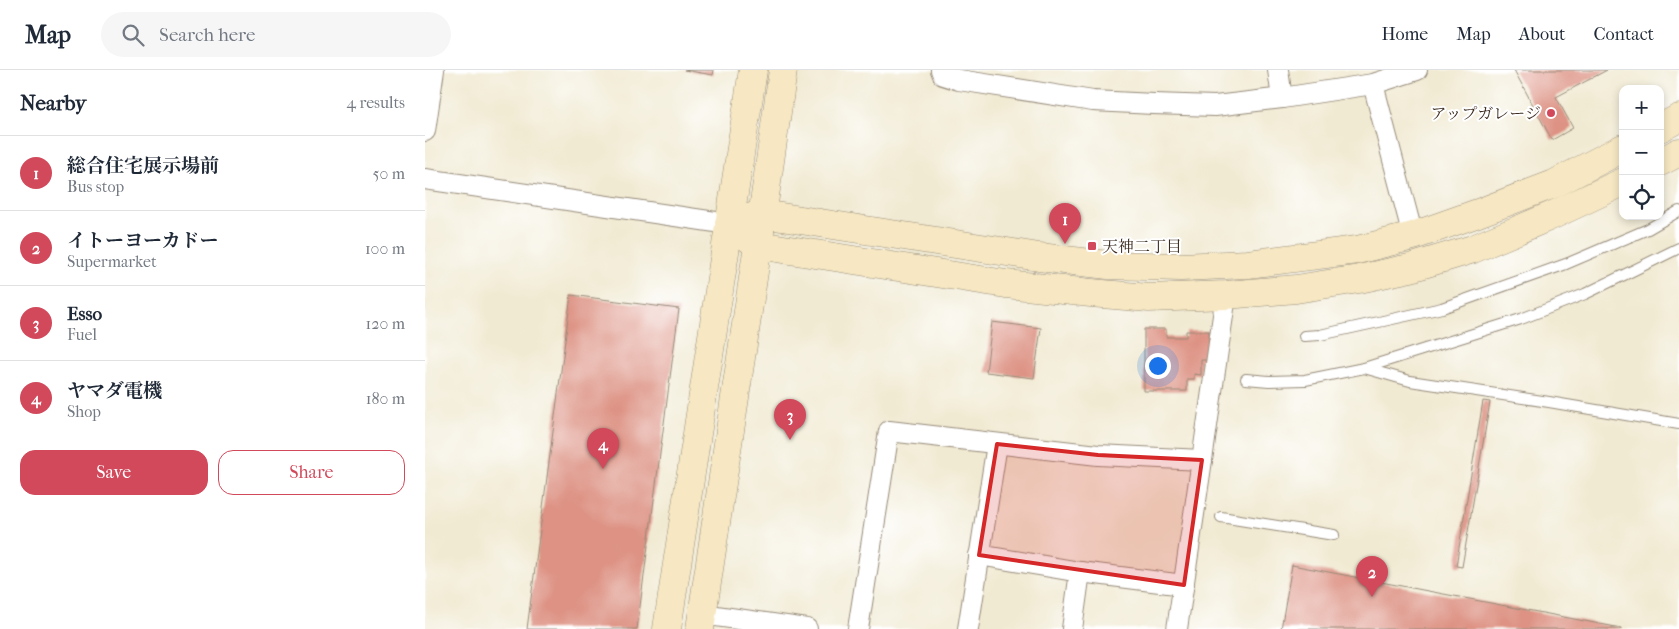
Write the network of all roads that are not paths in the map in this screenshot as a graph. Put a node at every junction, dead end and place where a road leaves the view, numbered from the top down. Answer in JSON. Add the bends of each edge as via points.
{"nodes":[{"id":1,"x":434,"y":70,"type":"edge"},
{"id":2,"x":753,"y":70,"type":"edge"},
{"id":3,"x":783,"y":70,"type":"edge"},
{"id":4,"x":941,"y":70,"type":"edge"},
{"id":5,"x":1278,"y":70,"type":"edge"},
{"id":6,"x":1417,"y":70,"type":"edge"},
{"id":7,"x":1373,"y":84,"type":"junction"},
{"id":8,"x":1282,"y":98,"type":"junction"},
{"id":9,"x":1679,"y":118,"type":"edge"},
{"id":10,"x":1664,"y":126,"type":"edge"},
{"id":11,"x":425,"y":131,"type":"edge"},
{"id":12,"x":1619,"y":150,"type":"edge"},
{"id":13,"x":1679,"y":152,"type":"edge"},
{"id":14,"x":1664,"y":160,"type":"edge"},
{"id":15,"x":425,"y":179,"type":"edge"},
{"id":16,"x":1619,"y":184,"type":"edge"},
{"id":17,"x":1679,"y":211,"type":"edge"},
{"id":18,"x":763,"y":214,"type":"junction"},
{"id":19,"x":729,"y":224,"type":"junction"},
{"id":20,"x":1413,"y":236,"type":"junction"},
{"id":21,"x":758,"y":245,"type":"junction"},
{"id":22,"x":1679,"y":248,"type":"edge"},
{"id":23,"x":1226,"y":295,"type":"junction"},
{"id":24,"x":1304,"y":336,"type":"dead end"},
{"id":25,"x":1364,"y":368,"type":"junction"},
{"id":26,"x":1246,"y":379,"type":"dead end"},
{"id":27,"x":1679,"y":424,"type":"edge"},
{"id":28,"x":997,"y":444,"type":"junction"},
{"id":29,"x":1202,"y":460,"type":"junction"},
{"id":30,"x":1221,"y":517,"type":"dead end"},
{"id":31,"x":1334,"y":535,"type":"dead end"},
{"id":32,"x":979,"y":555,"type":"junction"},
{"id":33,"x":1080,"y":572,"type":"junction"},
{"id":34,"x":1184,"y":585,"type":"junction"},
{"id":35,"x":701,"y":622,"type":"edge"},
{"id":36,"x":667,"y":629,"type":"edge"},
{"id":37,"x":807,"y":629,"type":"edge"},
{"id":38,"x":858,"y":629,"type":"edge"},
{"id":39,"x":968,"y":629,"type":"edge"},
{"id":40,"x":1072,"y":629,"type":"edge"},
{"id":41,"x":1177,"y":629,"type":"edge"}],
"edges":[{"from":1,"to":11,"type":"street"},
{"from":2,"to":19,"type":"street"},
{"from":3,"to":18,"type":"street"},
{"from":4,"to":8,"type":"street","via":[[943,75],[959,80],[1093,100],[1215,106]]},
{"from":5,"to":8,"type":"street"},
{"from":6,"to":7,"type":"street"},
{"from":7,"to":8,"type":"street"},
{"from":7,"to":20,"type":"street"},
{"from":9,"to":10,"type":"street"},
{"from":12,"to":20,"type":"street","via":[[1554,184]]},
{"from":13,"to":14,"type":"street"},
{"from":15,"to":19,"type":"street"},
{"from":16,"to":23,"type":"street","via":[[1473,249],[1410,268],[1296,289]]},
{"from":17,"to":24,"type":"lane","via":[[1647,229],[1566,264],[1441,308]]},
{"from":18,"to":19,"type":"street"},
{"from":18,"to":20,"type":"street","via":[[1039,258],[1108,265],[1181,267],[1248,264],[1357,250]]},
{"from":18,"to":21,"type":"street"},
{"from":19,"to":21,"type":"street"},
{"from":19,"to":36,"type":"street"},
{"from":21,"to":23,"type":"street","via":[[1006,284],[1149,298]]},
{"from":21,"to":35,"type":"street"},
{"from":22,"to":25,"type":"lane","via":[[1521,319]]},
{"from":23,"to":29,"type":"street"},
{"from":25,"to":26,"type":"lane","via":[[1305,380]]},
{"from":25,"to":27,"type":"lane","via":[[1409,381]]},
{"from":28,"to":29,"type":"street","via":[[1098,455]]},
{"from":28,"to":32,"type":"street"},
{"from":28,"to":38,"type":"street","via":[[889,431]]},
{"from":29,"to":34,"type":"street"},
{"from":30,"to":31,"type":"lane"},
{"from":32,"to":33,"type":"street"},
{"from":32,"to":39,"type":"street"},
{"from":33,"to":34,"type":"street"},
{"from":33,"to":40,"type":"street"},
{"from":34,"to":41,"type":"street"},
{"from":35,"to":37,"type":"street"}]}
